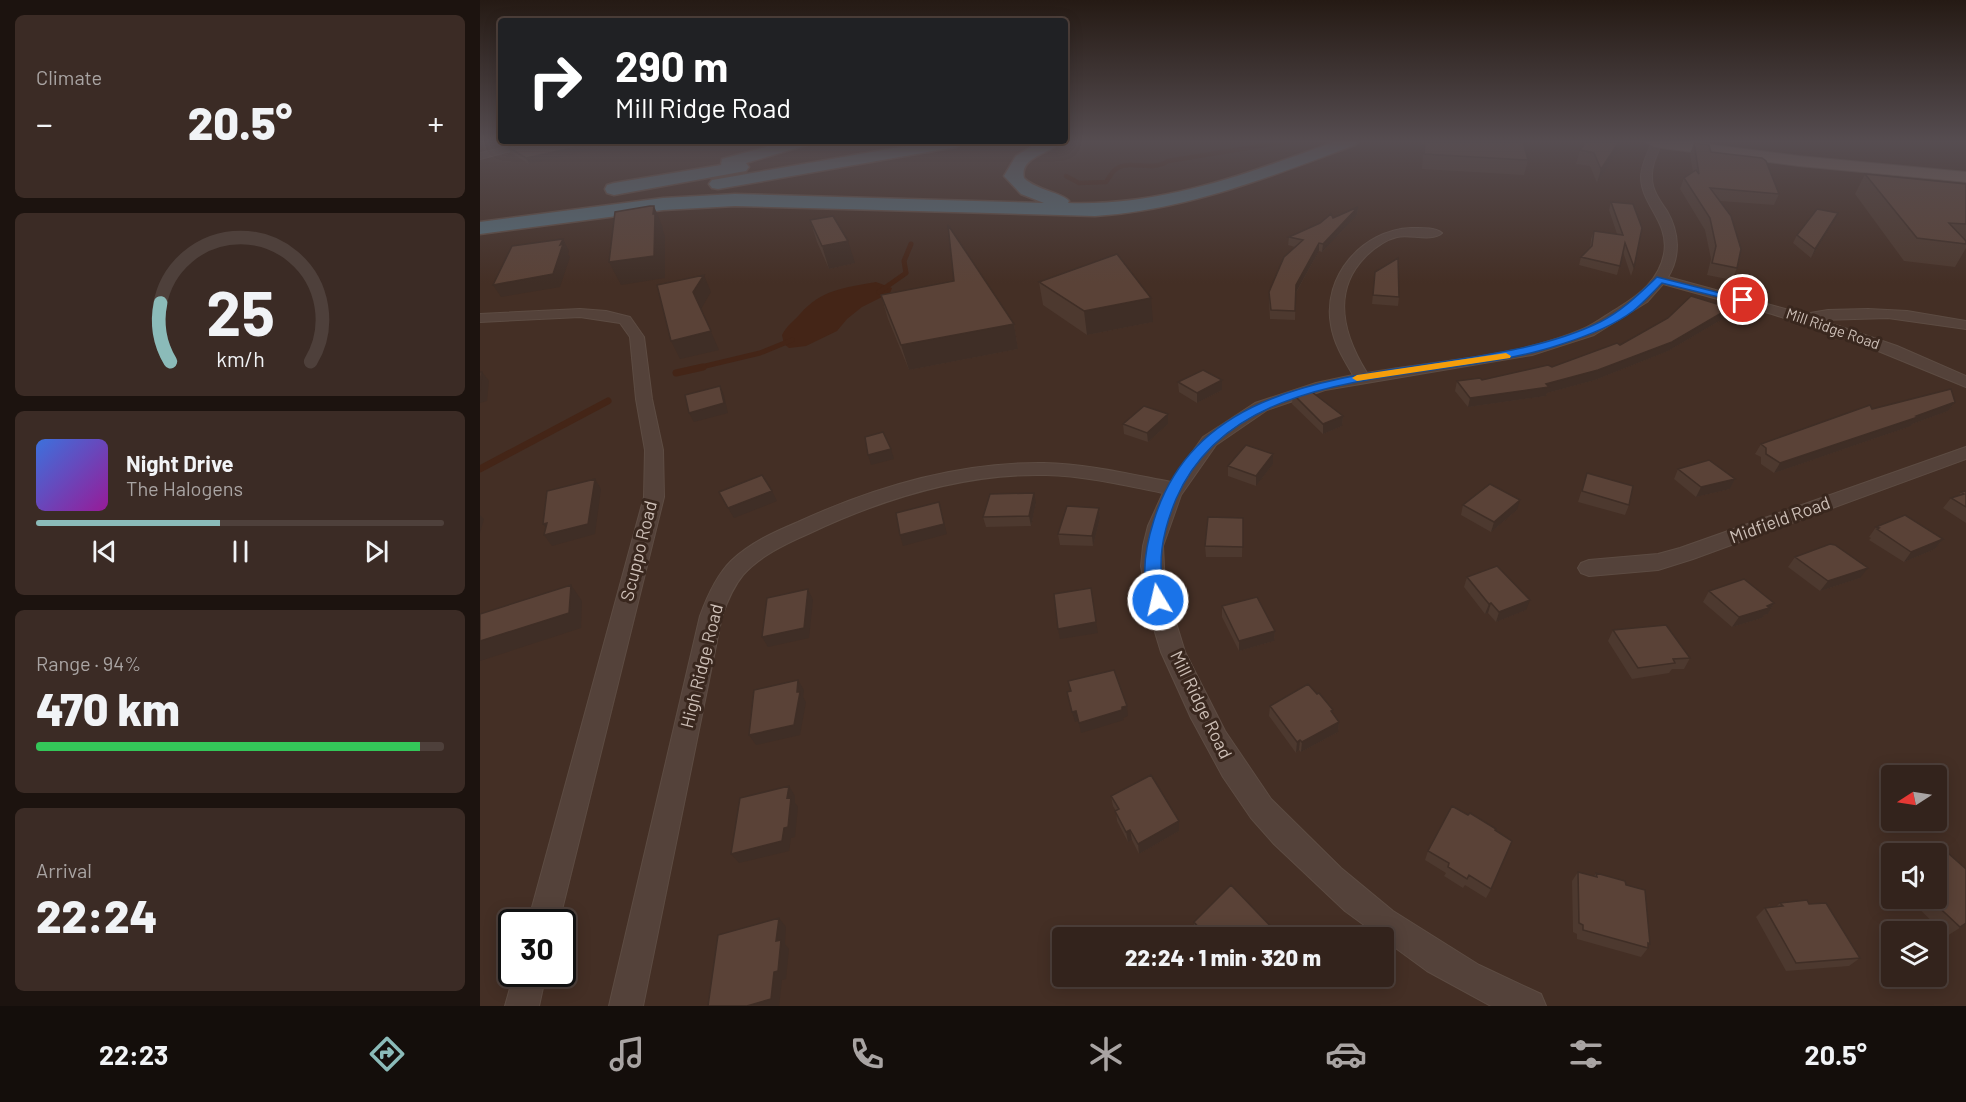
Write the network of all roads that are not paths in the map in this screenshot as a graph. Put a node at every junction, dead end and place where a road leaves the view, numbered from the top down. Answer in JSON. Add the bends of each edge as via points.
{"nodes":[{"id":1,"x":606,"y":189,"type":"edge"},
{"id":2,"x":608,"y":189,"type":"edge"},
{"id":3,"x":693,"y":189,"type":"edge"},
{"id":4,"x":1027,"y":189,"type":"edge"},
{"id":5,"x":1194,"y":189,"type":"edge"},
{"id":6,"x":1214,"y":189,"type":"edge"},
{"id":7,"x":1650,"y":189,"type":"edge"},
{"id":8,"x":532,"y":204,"type":"dead end"},
{"id":9,"x":503,"y":207,"type":"dead end"},
{"id":10,"x":480,"y":212,"type":"edge"},
{"id":11,"x":480,"y":227,"type":"edge"},
{"id":12,"x":1436,"y":233,"type":"dead end"},
{"id":13,"x":1660,"y":279,"type":"junction"},
{"id":14,"x":480,"y":318,"type":"edge"},
{"id":15,"x":1803,"y":318,"type":"junction"},
{"id":16,"x":1966,"y":325,"type":"edge"},
{"id":17,"x":1362,"y":377,"type":"junction"},
{"id":18,"x":1966,"y":382,"type":"edge"},
{"id":19,"x":1966,"y":453,"type":"edge"},
{"id":20,"x":1174,"y":489,"type":"junction"},
{"id":21,"x":1589,"y":568,"type":"dead end"},
{"id":22,"x":546,"y":909,"type":"edge"},
{"id":23,"x":527,"y":987,"type":"edge"},
{"id":24,"x":522,"y":1006,"type":"edge"},
{"id":25,"x":626,"y":1006,"type":"edge"},
{"id":26,"x":1529,"y":1006,"type":"edge"}],
"edges":[{"from":1,"to":2,"type":"highway","via":[[596,191]]},
{"from":3,"to":11,"type":"highway"},
{"from":4,"to":5,"type":"highway","via":[[1059,201],[1118,205]]},
{"from":6,"to":11,"type":"highway","via":[[1141,208],[735,200],[653,205]]},
{"from":7,"to":13,"type":"street","name":"Mill Ridge Road","via":[[1671,236],[1672,252]]},
{"from":8,"to":10,"type":"highway"},
{"from":9,"to":10,"type":"highway"},
{"from":12,"to":17,"type":"street","via":[[1408,232],[1386,237],[1361,254],[1345,274],[1337,298],[1337,317],[1347,353]]},
{"from":13,"to":15,"type":"street","name":"Mill Ridge Road"},
{"from":13,"to":17,"type":"street","name":"Mill Ridge Road","via":[[1629,309],[1573,337],[1495,358]]},
{"from":14,"to":22,"type":"street","name":"Scuppo Road","via":[[580,313],[625,320],[637,337],[654,450],[654,497]]},
{"from":15,"to":16,"type":"street","via":[[1876,314]]},
{"from":15,"to":18,"type":"street","name":"Mill Ridge Road","via":[[1884,346]]},
{"from":17,"to":20,"type":"street","name":"Mill Ridge Road","via":[[1293,394],[1231,424],[1187,464]]},
{"from":19,"to":21,"type":"street","name":"Midfield Road","via":[[1686,554],[1658,562]]},
{"from":20,"to":25,"type":"street","name":"High Ridge Road","via":[[1045,469],[971,474],[856,504],[765,547],[740,566],[721,589],[711,616]]},
{"from":20,"to":26,"type":"street","name":"Mill Ridge Road","via":[[1153,546],[1154,584],[1170,642],[1223,753],[1271,821],[1335,884],[1411,944],[1499,994]]},
{"from":23,"to":24,"type":"street"}]}
